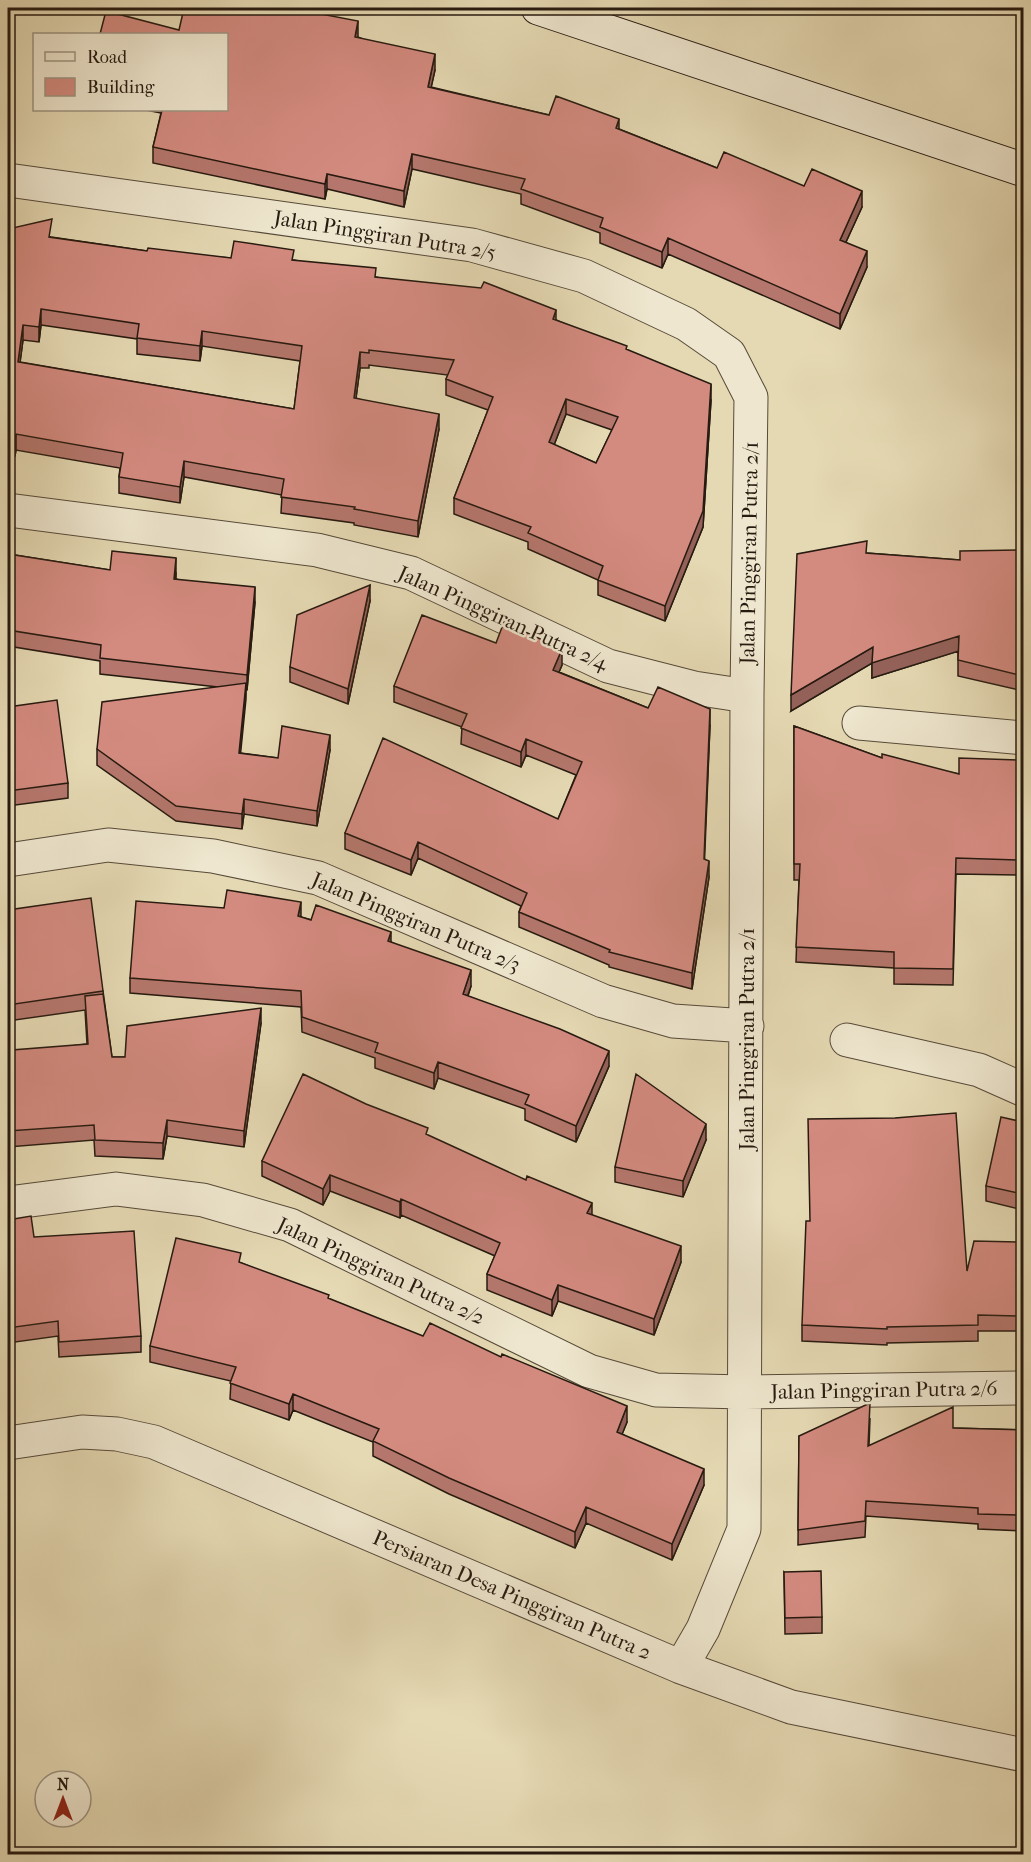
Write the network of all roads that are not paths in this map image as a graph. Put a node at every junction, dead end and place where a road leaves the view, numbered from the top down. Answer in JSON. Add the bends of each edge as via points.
{"nodes":[{"id":1,"x":538,"y":8,"type":"edge"},
{"id":2,"x":1023,"y":170,"type":"edge"},
{"id":3,"x":8,"y":180,"type":"edge"},
{"id":4,"x":751,"y":397,"type":"joint"},
{"id":5,"x":8,"y":510,"type":"edge"},
{"id":6,"x":747,"y":696,"type":"junction"},
{"id":7,"x":859,"y":723,"type":"dead end"},
{"id":8,"x":1023,"y":738,"type":"edge"},
{"id":9,"x":8,"y":860,"type":"edge"},
{"id":10,"x":747,"y":1026,"type":"junction"},
{"id":11,"x":847,"y":1040,"type":"dead end"},
{"id":12,"x":1023,"y":1090,"type":"edge"},
{"id":13,"x":8,"y":1203,"type":"edge"},
{"id":14,"x":1023,"y":1388,"type":"edge"},
{"id":15,"x":745,"y":1392,"type":"junction"},
{"id":16,"x":8,"y":1443,"type":"edge"},
{"id":17,"x":681,"y":1667,"type":"junction"},
{"id":18,"x":1023,"y":1755,"type":"edge"}],
"edges":[{"from":1,"to":2,"type":"street"},
{"from":3,"to":4,"type":"street","name":"Jalan Pinggiran Putra 2/5","via":[[472,245],[584,276],[686,324],[729,354]]},
{"from":4,"to":6,"type":"street","name":"Jalan Pinggiran Putra 2/1"},
{"from":5,"to":6,"type":"street","name":"Jalan Pinggiran Putra 2/4","via":[[317,550],[411,573],[608,666],[694,688]]},
{"from":6,"to":10,"type":"street","name":"Jalan Pinggiran Putra 2/1"},
{"from":7,"to":8,"type":"street"},
{"from":9,"to":10,"type":"street","name":"Jalan Pinggiran Putra 2/3","via":[[108,845],[213,856],[318,878],[603,1001],[673,1020]]},
{"from":10,"to":15,"type":"street","name":"Jalan Pinggiran Putra 2/1"},
{"from":11,"to":12,"type":"street","via":[[979,1070]]},
{"from":13,"to":15,"type":"street","name":"Jalan Pinggiran Putra 2/2","via":[[116,1189],[203,1200],[290,1225],[589,1371],[656,1390]]},
{"from":14,"to":15,"type":"street","name":"Jalan Pinggiran Putra 2/6"},
{"from":15,"to":17,"type":"street","name":"Jalan Pinggiran Putra 2/1","via":[[744,1529],[703,1629]]},
{"from":16,"to":17,"type":"street","name":"Persiaran Desa Pinggiran Putra 2","via":[[82,1432],[154,1442]]},
{"from":17,"to":18,"type":"street","name":"Persiaran Desa Pinggiran Putra 2","via":[[791,1707]]}]}
